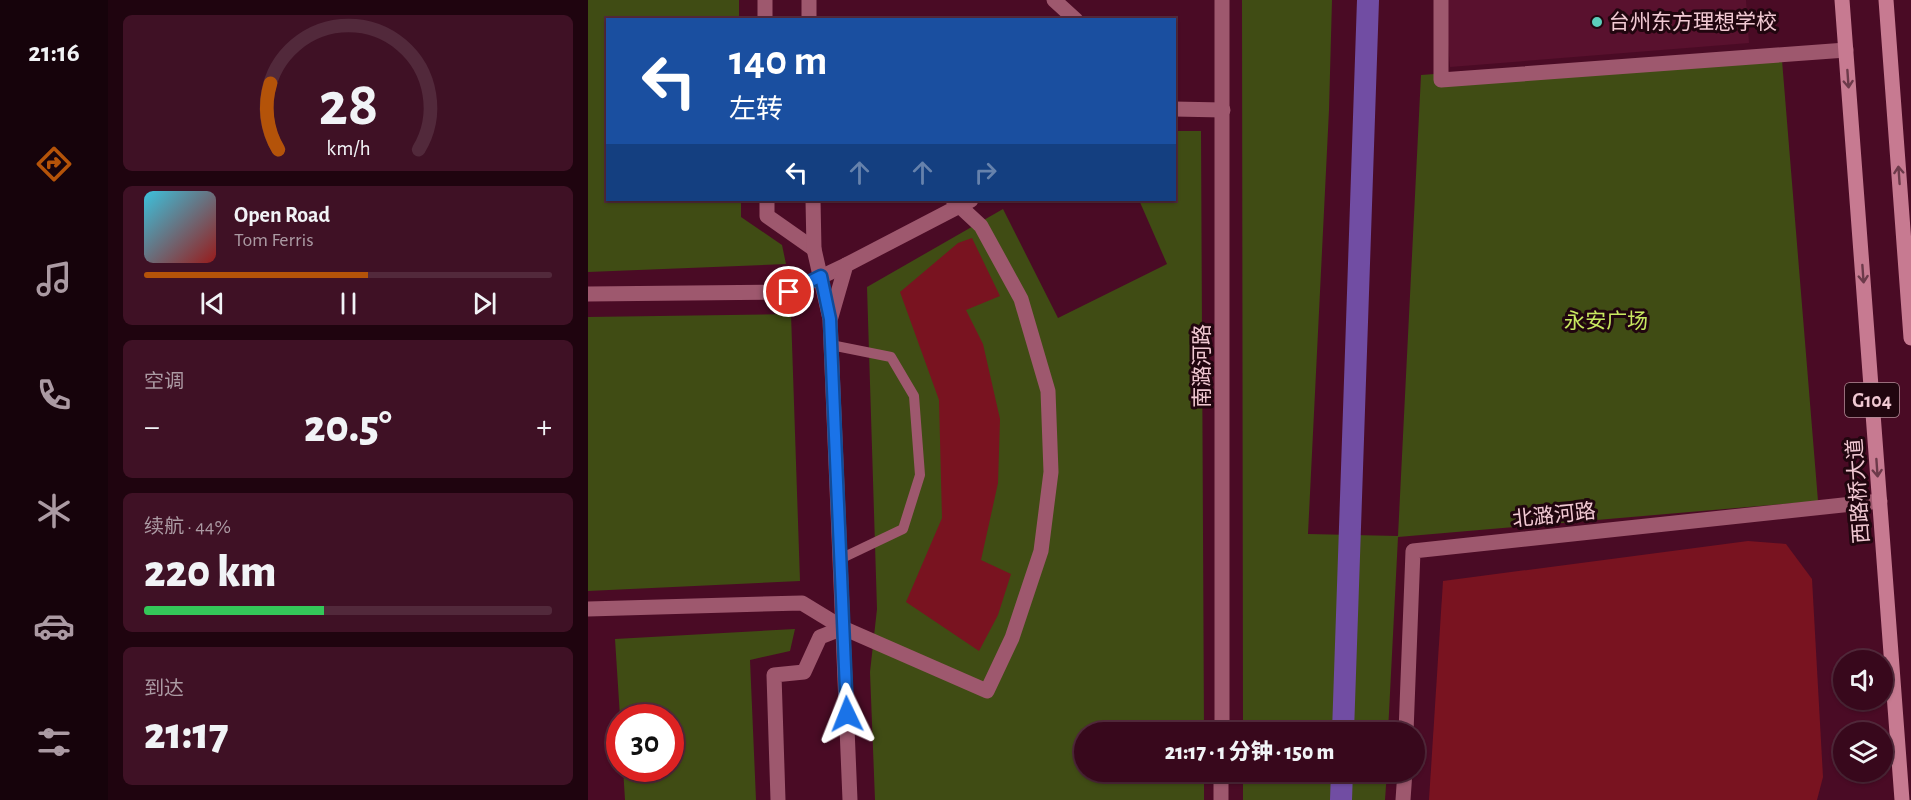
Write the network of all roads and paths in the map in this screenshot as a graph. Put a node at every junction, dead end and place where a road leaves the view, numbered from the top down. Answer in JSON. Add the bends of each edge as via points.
{"nodes":[{"id":1,"x":765,"y":0,"type":"edge"},
{"id":2,"x":809,"y":0,"type":"edge"},
{"id":3,"x":1053,"y":0,"type":"edge"},
{"id":4,"x":1222,"y":0,"type":"edge"},
{"id":5,"x":1441,"y":0,"type":"edge"},
{"id":6,"x":1842,"y":0,"type":"edge"},
{"id":7,"x":1886,"y":0,"type":"edge"},
{"id":8,"x":765,"y":18,"type":"edge"},
{"id":9,"x":809,"y":18,"type":"edge"},
{"id":10,"x":1074,"y":18,"type":"edge"},
{"id":11,"x":1846,"y":50,"type":"junction"},
{"id":12,"x":1176,"y":109,"type":"edge"},
{"id":13,"x":1223,"y":110,"type":"junction"},
{"id":14,"x":767,"y":201,"type":"edge"},
{"id":15,"x":813,"y":201,"type":"edge"},
{"id":16,"x":961,"y":202,"type":"edge"},
{"id":17,"x":814,"y":249,"type":"junction"},
{"id":18,"x":846,"y":265,"type":"junction"},
{"id":19,"x":821,"y":276,"type":"junction"},
{"id":20,"x":588,"y":294,"type":"edge"},
{"id":21,"x":830,"y":319,"type":"junction"},
{"id":22,"x":1911,"y":338,"type":"edge"},
{"id":23,"x":831,"y":345,"type":"junction"},
{"id":24,"x":1880,"y":501,"type":"junction"},
{"id":25,"x":840,"y":559,"type":"junction"},
{"id":26,"x":588,"y":609,"type":"edge"},
{"id":27,"x":843,"y":628,"type":"junction"},
{"id":28,"x":1221,"y":722,"type":"edge"},
{"id":29,"x":1406,"y":722,"type":"edge"},
{"id":30,"x":1221,"y":782,"type":"edge"},
{"id":31,"x":1405,"y":782,"type":"edge"},
{"id":32,"x":778,"y":800,"type":"edge"},
{"id":33,"x":850,"y":800,"type":"edge"},
{"id":34,"x":1221,"y":800,"type":"edge"},
{"id":35,"x":1404,"y":800,"type":"edge"},
{"id":36,"x":1902,"y":800,"type":"edge"}],
"edges":[{"from":1,"to":8,"type":"street"},
{"from":2,"to":9,"type":"street"},
{"from":3,"to":10,"type":"street"},
{"from":4,"to":13,"type":"street","name":"南潞河路"},
{"from":5,"to":11,"type":"street","via":[[1441,80]]},
{"from":6,"to":11,"type":"main road","name":"西路桥大道","number":"G104"},
{"from":22,"to":7,"type":"main road","one_way":true},
{"from":11,"to":24,"type":"main road","name":"西路桥大道","number":"G104","one_way":true},
{"from":12,"to":13,"type":"street"},
{"from":13,"to":28,"type":"street","name":"南潞河路"},
{"from":14,"to":17,"type":"street","via":[[768,216]]},
{"from":15,"to":17,"type":"street"},
{"from":16,"to":18,"type":"street"},
{"from":16,"to":27,"type":"street","via":[[981,226],[1021,298],[1048,391],[1052,472],[1041,551],[1012,638],[987,691]]},
{"from":17,"to":19,"type":"street"},
{"from":18,"to":19,"type":"street"},
{"from":18,"to":21,"type":"street"},
{"from":19,"to":20,"type":"street","via":[[789,292]]},
{"from":19,"to":21,"type":"street"},
{"from":21,"to":23,"type":"street"},
{"from":23,"to":25,"type":"street"},
{"from":23,"to":25,"type":"lane","via":[[891,357],[914,396],[920,475],[903,529]]},
{"from":24,"to":29,"type":"street","name":"北潞河路","via":[[1413,551]]},
{"from":24,"to":36,"type":"main road","name":"西路桥大道","number":"G104"},
{"from":25,"to":27,"type":"street"},
{"from":26,"to":27,"type":"street","via":[[802,603]]},
{"from":27,"to":32,"type":"street","via":[[820,637],[804,672],[774,675]]},
{"from":27,"to":33,"type":"street"},
{"from":30,"to":34,"type":"street"},
{"from":31,"to":35,"type":"street"}]}
